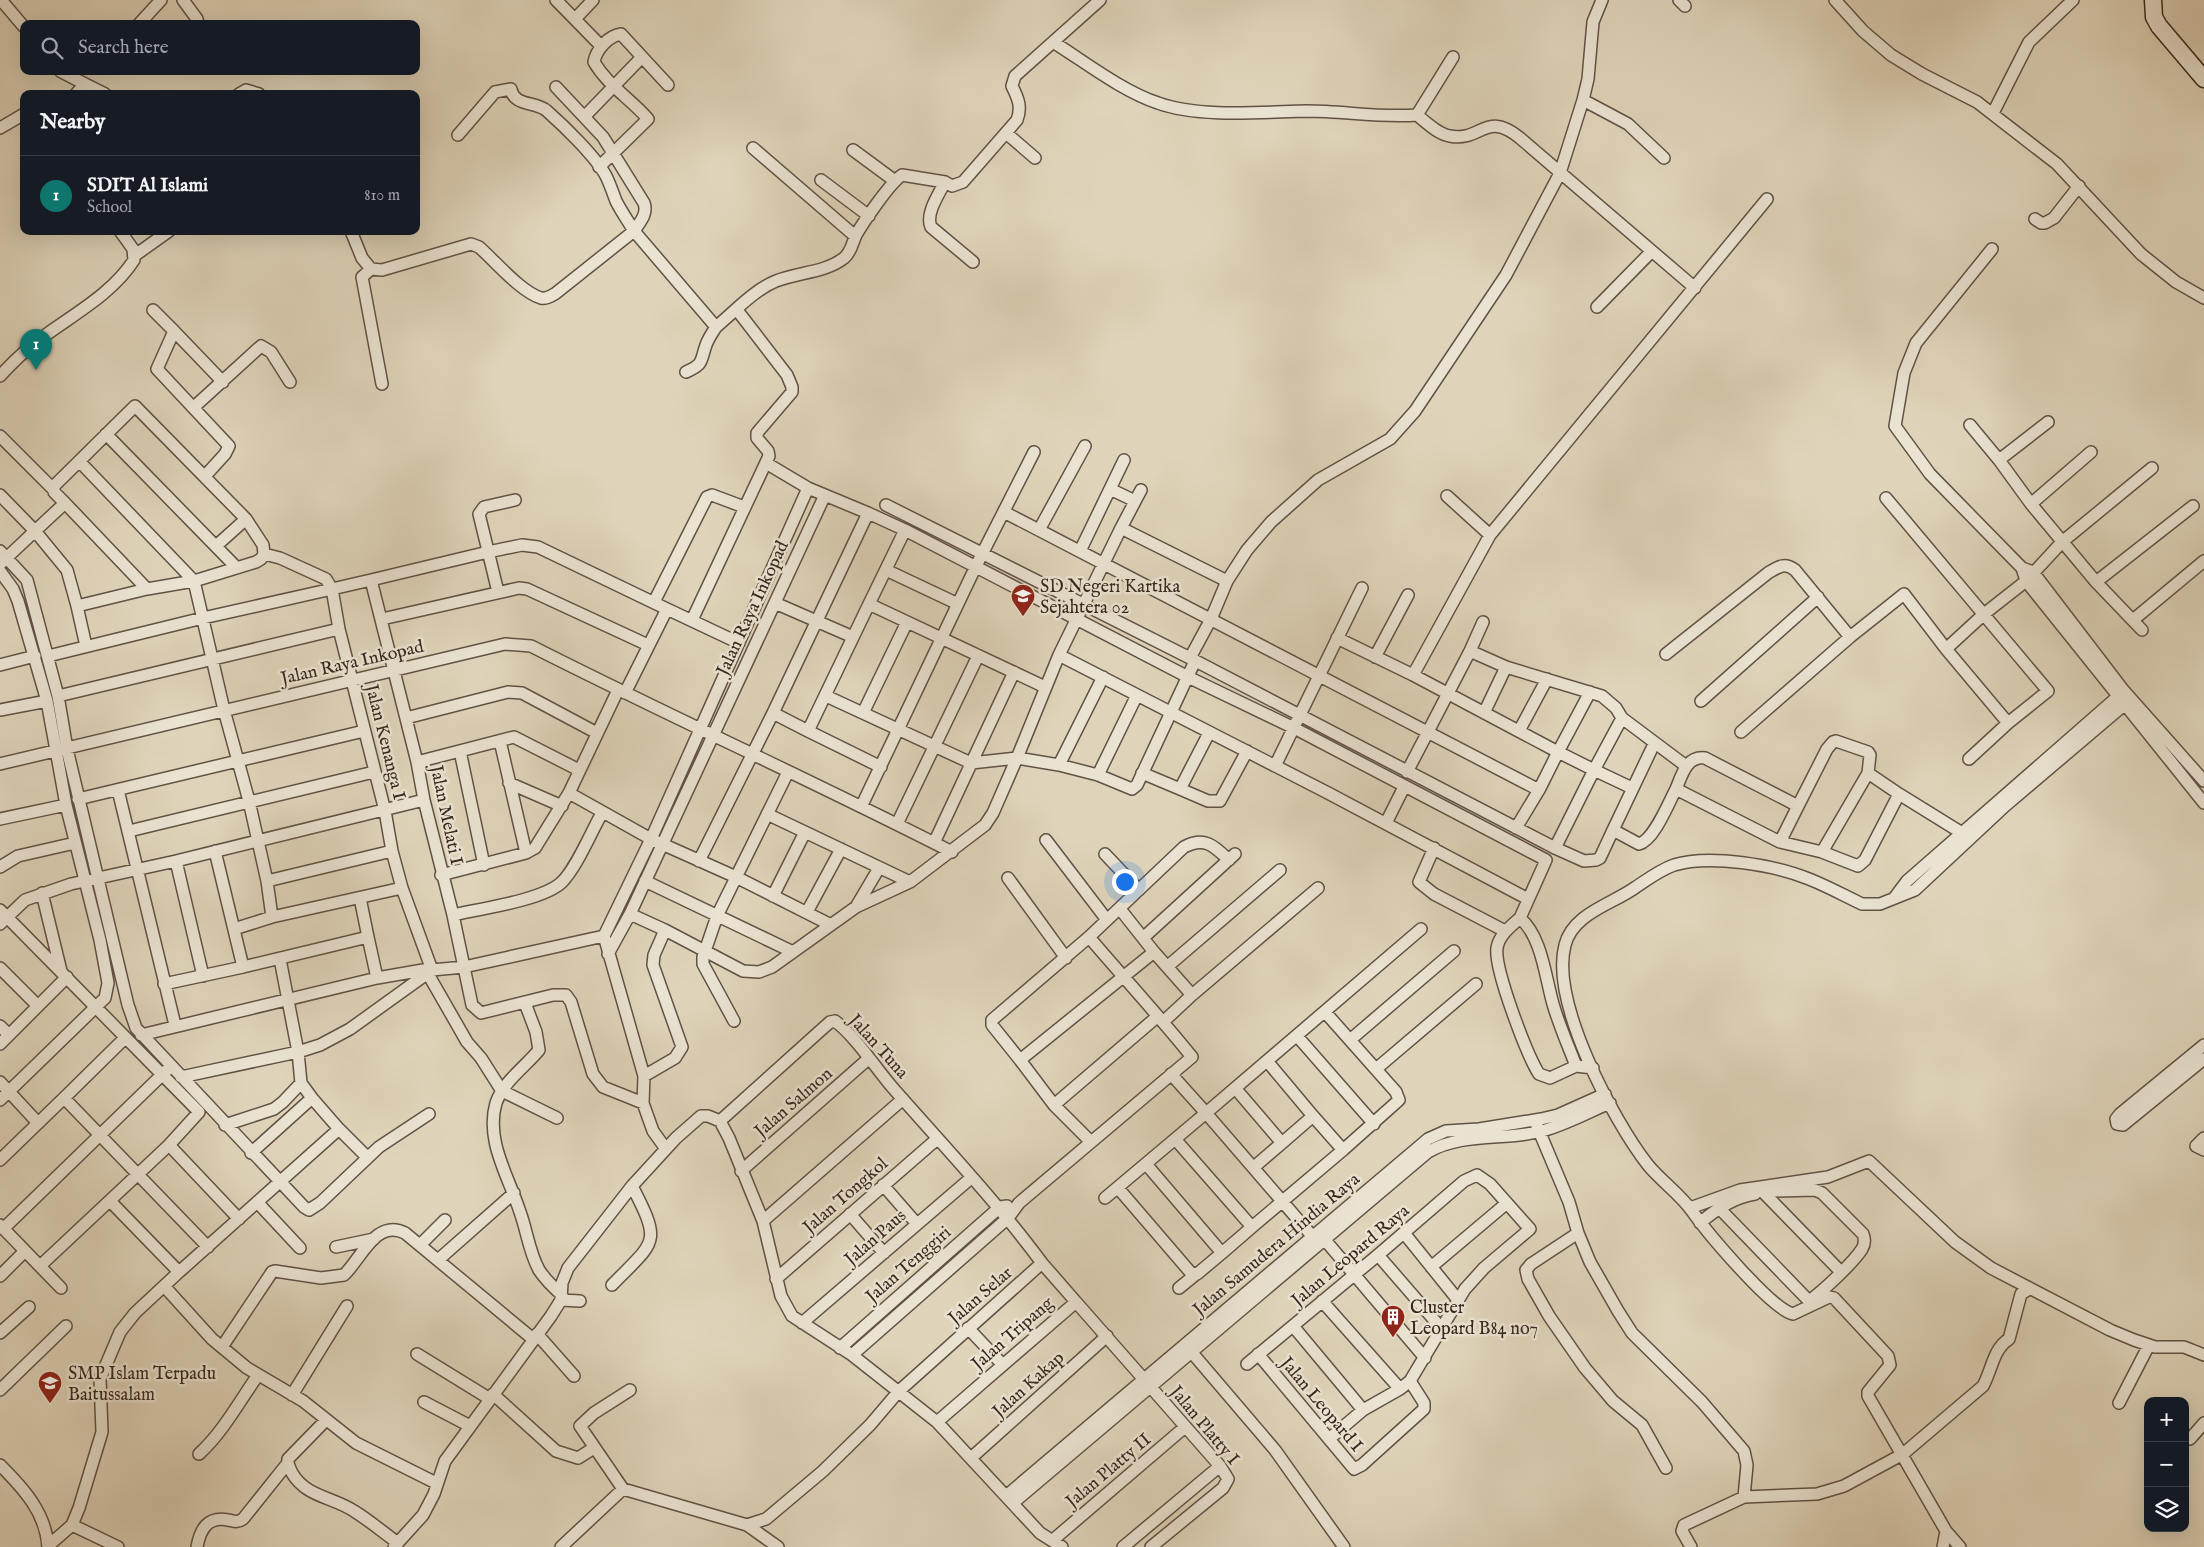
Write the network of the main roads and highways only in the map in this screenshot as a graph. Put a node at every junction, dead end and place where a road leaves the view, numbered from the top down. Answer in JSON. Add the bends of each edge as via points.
{"nodes":[{"id":1,"x":2153,"y":0,"type":"edge"},
{"id":2,"x":2204,"y":79,"type":"edge"}],
"edges":[{"from":1,"to":2,"type":"main road","via":[[2154,17],[2159,26]]}]}
